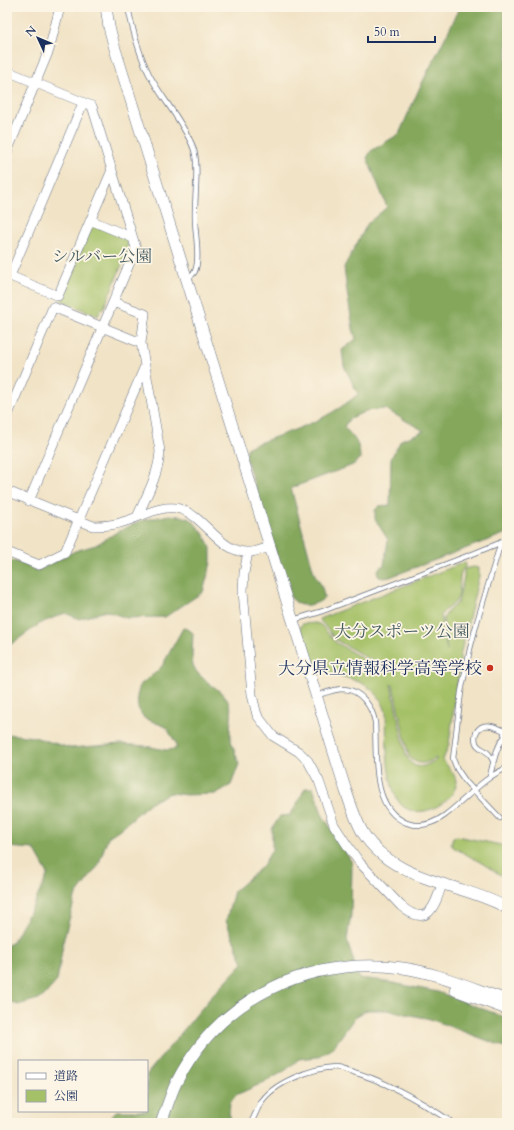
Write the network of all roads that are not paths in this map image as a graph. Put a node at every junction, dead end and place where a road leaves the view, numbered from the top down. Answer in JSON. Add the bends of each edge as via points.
{"nodes":[{"id":1,"x":60,"y":7,"type":"edge"},
{"id":2,"x":106,"y":7,"type":"edge"},
{"id":3,"x":128,"y":7,"type":"edge"},
{"id":4,"x":7,"y":71,"type":"edge"},
{"id":5,"x":36,"y":83,"type":"junction"},
{"id":6,"x":83,"y":103,"type":"junction"},
{"id":7,"x":7,"y":152,"type":"edge"},
{"id":8,"x":112,"y":170,"type":"junction"},
{"id":9,"x":90,"y":220,"type":"junction"},
{"id":10,"x":133,"y":238,"type":"junction"},
{"id":11,"x":186,"y":278,"type":"junction"},
{"id":12,"x":113,"y":302,"type":"junction"},
{"id":13,"x":103,"y":327,"type":"junction"},
{"id":14,"x":141,"y":343,"type":"junction"},
{"id":15,"x":145,"y":366,"type":"junction"},
{"id":16,"x":7,"y":417,"type":"edge"},
{"id":17,"x":7,"y":492,"type":"edge"},
{"id":18,"x":29,"y":501,"type":"junction"},
{"id":19,"x":138,"y":518,"type":"junction"},
{"id":20,"x":79,"y":522,"type":"junction"},
{"id":21,"x":507,"y":540,"type":"edge"},
{"id":22,"x":501,"y":542,"type":"junction"},
{"id":23,"x":270,"y":547,"type":"junction"},
{"id":24,"x":7,"y":552,"type":"edge"},
{"id":25,"x":248,"y":552,"type":"junction"},
{"id":26,"x":293,"y":621,"type":"junction"},
{"id":27,"x":316,"y":696,"type":"junction"},
{"id":28,"x":507,"y":726,"type":"edge"},
{"id":29,"x":506,"y":734,"type":"edge"},
{"id":30,"x":493,"y":761,"type":"junction"},
{"id":31,"x":507,"y":768,"type":"edge"},
{"id":32,"x":490,"y":776,"type":"junction"},
{"id":33,"x":474,"y":790,"type":"junction"},
{"id":34,"x":500,"y":818,"type":"dead end"},
{"id":35,"x":442,"y":884,"type":"junction"},
{"id":36,"x":507,"y":908,"type":"edge"},
{"id":37,"x":379,"y":966,"type":"junction"},
{"id":38,"x":507,"y":1000,"type":"edge"},
{"id":39,"x":507,"y":1009,"type":"edge"},
{"id":40,"x":507,"y":1122,"type":"edge"},
{"id":41,"x":161,"y":1123,"type":"edge"},
{"id":42,"x":251,"y":1123,"type":"edge"},
{"id":43,"x":453,"y":1123,"type":"edge"},
{"id":44,"x":504,"y":1123,"type":"edge"}],
"edges":[{"from":1,"to":5,"type":"street","via":[[55,32]]},
{"from":2,"to":11,"type":"street","via":[[114,49]]},
{"from":3,"to":11,"type":"lane","via":[[132,26],[149,72],[180,122],[195,154],[197,267],[192,276]]},
{"from":4,"to":5,"type":"street"},
{"from":5,"to":6,"type":"street"},
{"from":5,"to":7,"type":"street"},
{"from":6,"to":8,"type":"street","via":[[92,106]]},
{"from":6,"to":9,"type":"street","via":[[10,276],[58,296]]},
{"from":8,"to":9,"type":"street"},
{"from":8,"to":10,"type":"street"},
{"from":9,"to":10,"type":"street"},
{"from":10,"to":12,"type":"street","via":[[136,248]]},
{"from":11,"to":23,"type":"street"},
{"from":12,"to":13,"type":"street"},
{"from":12,"to":14,"type":"street","via":[[145,314]]},
{"from":13,"to":14,"type":"street"},
{"from":13,"to":16,"type":"street","via":[[53,307]]},
{"from":13,"to":18,"type":"street"},
{"from":14,"to":15,"type":"street"},
{"from":15,"to":19,"type":"street","via":[[160,459]]},
{"from":15,"to":20,"type":"street"},
{"from":17,"to":18,"type":"street"},
{"from":18,"to":20,"type":"street"},
{"from":19,"to":20,"type":"street","via":[[102,526]]},
{"from":19,"to":25,"type":"street","via":[[164,509],[179,509],[196,518],[231,548]]},
{"from":20,"to":24,"type":"street","via":[[65,552],[39,565]]},
{"from":21,"to":22,"type":"lane"},
{"from":22,"to":26,"type":"lane"},
{"from":22,"to":33,"type":"lane","via":[[470,649],[462,686],[453,755],[457,769]]},
{"from":23,"to":25,"type":"street"},
{"from":23,"to":26,"type":"street"},
{"from":25,"to":35,"type":"street","via":[[242,591],[252,695],[257,714],[273,736],[299,752],[308,761],[334,825],[360,863],[406,911],[414,915],[430,912]]},
{"from":26,"to":27,"type":"street"},
{"from":27,"to":33,"type":"lane","via":[[335,690],[348,690],[360,696],[368,705],[375,722],[382,798],[392,814],[403,821],[416,825],[432,822],[444,816]]},
{"from":27,"to":35,"type":"street","via":[[347,796],[363,833],[389,860]]},
{"from":28,"to":29,"type":"lane"},
{"from":29,"to":30,"type":"lane"},
{"from":29,"to":30,"type":"lane","via":[[487,725],[477,732],[476,743]]},
{"from":30,"to":32,"type":"lane"},
{"from":31,"to":32,"type":"lane"},
{"from":32,"to":33,"type":"lane"},
{"from":33,"to":34,"type":"lane"},
{"from":35,"to":36,"type":"street","via":[[482,896]]},
{"from":37,"to":38,"type":"street","via":[[426,973]]},
{"from":37,"to":39,"type":"street","via":[[424,978]]},
{"from":37,"to":41,"type":"street","via":[[339,968],[302,976],[273,988],[236,1010],[214,1030],[193,1055],[176,1084]]},
{"from":40,"to":44,"type":"lane"},
{"from":42,"to":43,"type":"lane","via":[[261,1103],[276,1087],[319,1070],[336,1067],[366,1075],[425,1104]]}]}
